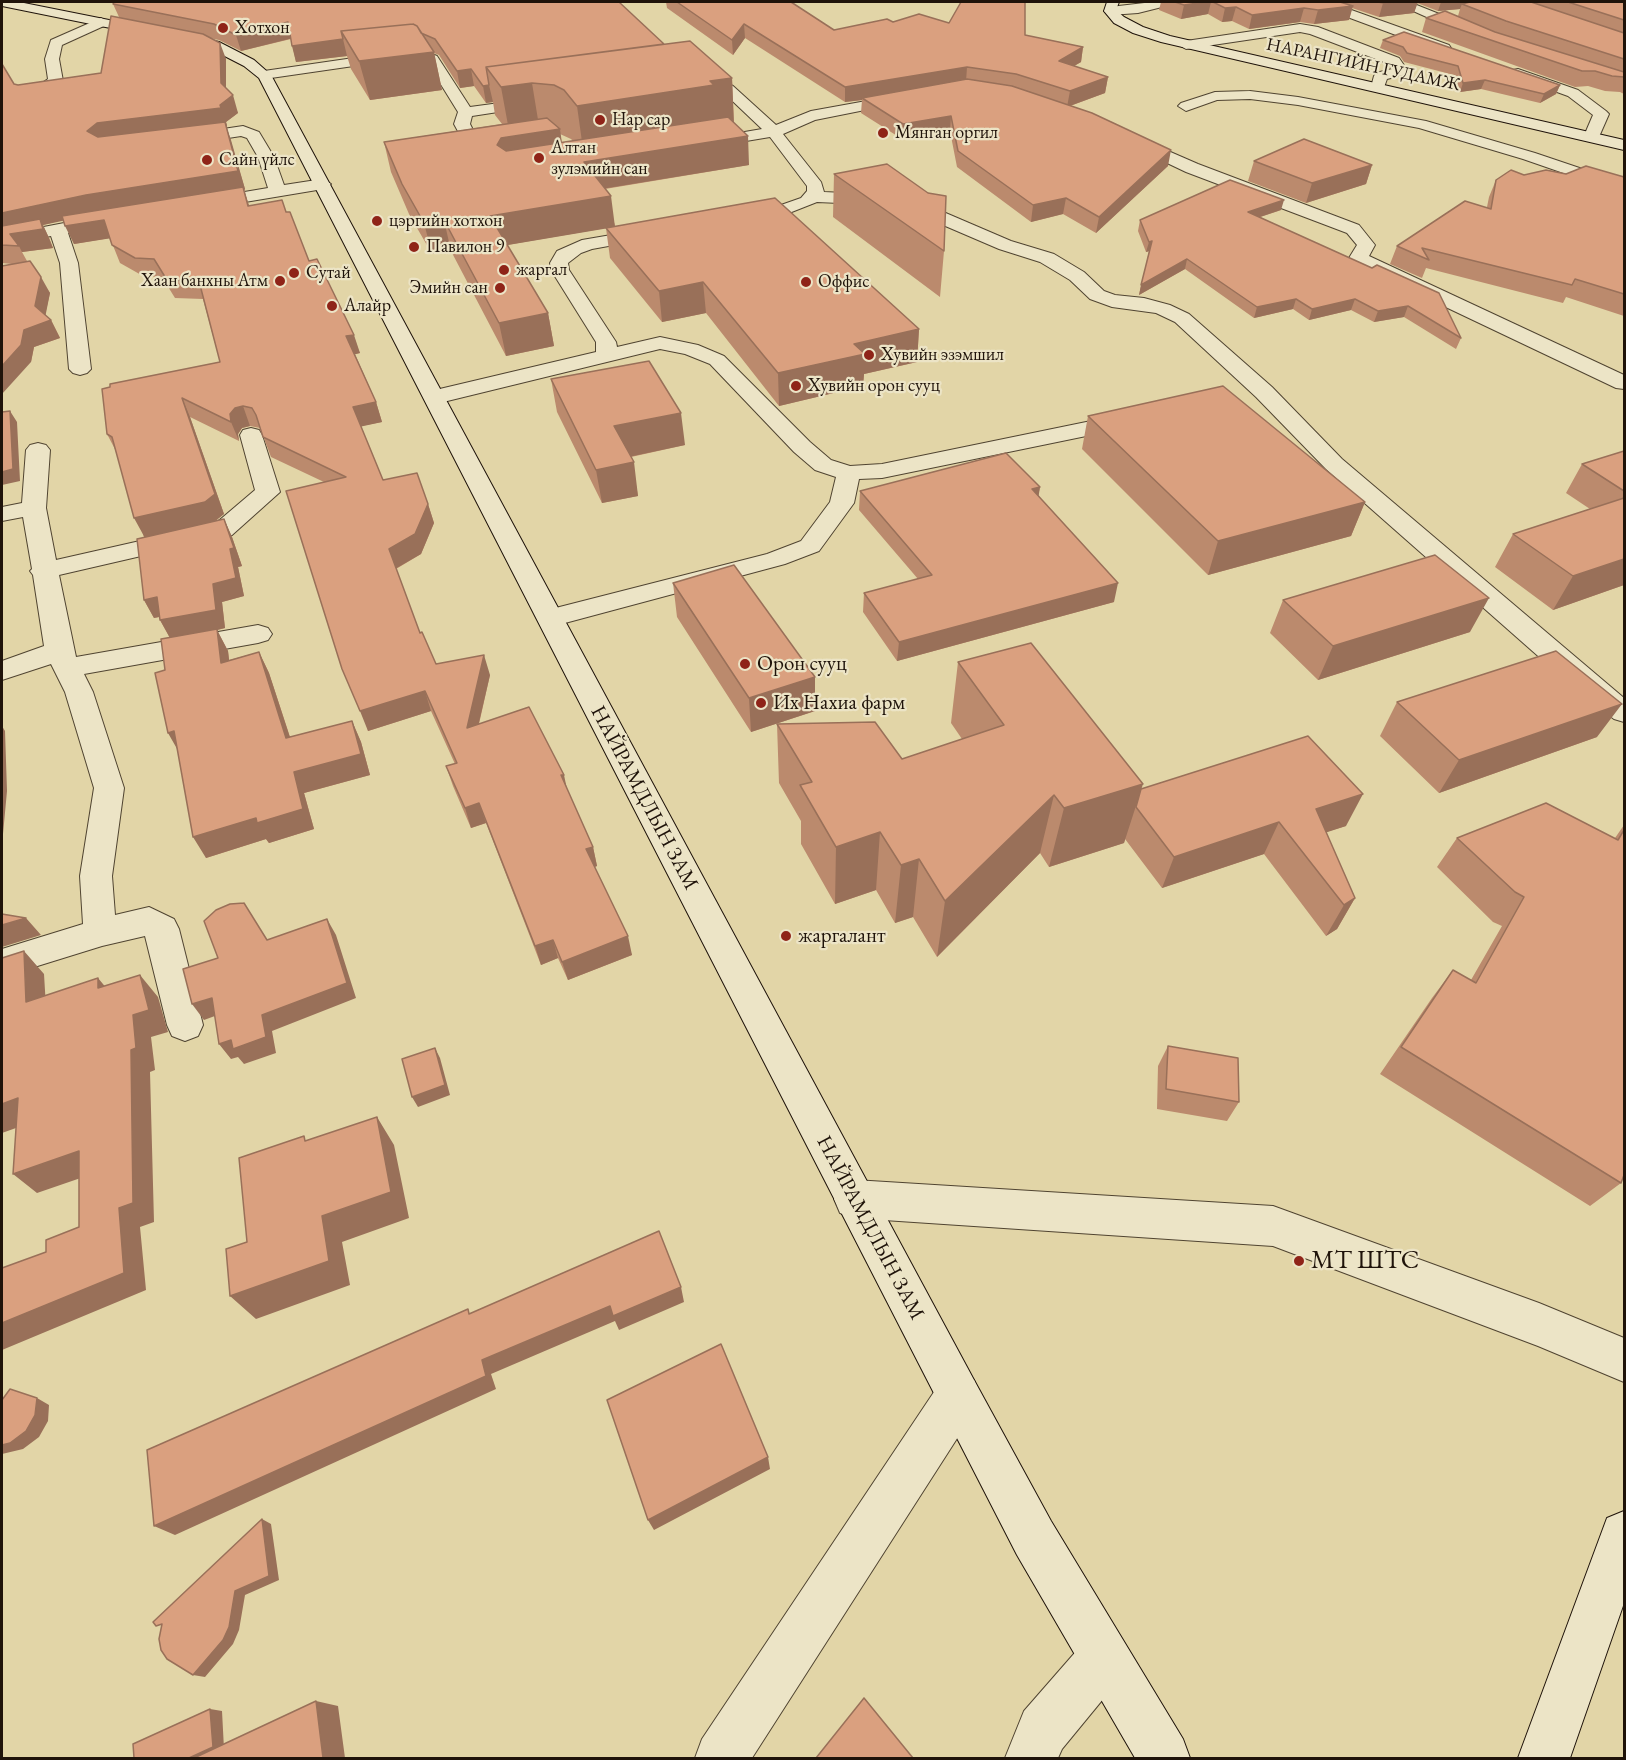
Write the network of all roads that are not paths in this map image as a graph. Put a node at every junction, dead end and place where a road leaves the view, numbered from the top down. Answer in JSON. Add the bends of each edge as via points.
{"nodes":[{"id":1,"x":2,"y":2,"type":"edge"},
{"id":2,"x":1166,"y":2,"type":"edge"},
{"id":3,"x":1319,"y":2,"type":"edge"},
{"id":4,"x":1399,"y":2,"type":"edge"},
{"id":5,"x":1112,"y":6,"type":"edge"},
{"id":6,"x":101,"y":22,"type":"junction"},
{"id":7,"x":1485,"y":37,"type":"edge"},
{"id":8,"x":1186,"y":45,"type":"junction"},
{"id":9,"x":1457,"y":52,"type":"edge"},
{"id":10,"x":1499,"y":67,"type":"edge"},
{"id":11,"x":264,"y":75,"type":"junction"},
{"id":12,"x":675,"y":84,"type":"edge"},
{"id":13,"x":1378,"y":87,"type":"junction"},
{"id":14,"x":925,"y":94,"type":"edge"},
{"id":15,"x":31,"y":97,"type":"edge"},
{"id":16,"x":548,"y":101,"type":"edge"},
{"id":17,"x":1186,"y":106,"type":"dead end"},
{"id":18,"x":466,"y":112,"type":"junction"},
{"id":19,"x":774,"y":132,"type":"junction"},
{"id":20,"x":1115,"y":132,"type":"edge"},
{"id":21,"x":1592,"y":136,"type":"junction"},
{"id":22,"x":171,"y":141,"type":"edge"},
{"id":23,"x":473,"y":144,"type":"edge"},
{"id":24,"x":694,"y":144,"type":"edge"},
{"id":25,"x":1624,"y":145,"type":"edge"},
{"id":26,"x":323,"y":184,"type":"junction"},
{"id":27,"x":1624,"y":189,"type":"edge"},
{"id":28,"x":278,"y":192,"type":"junction"},
{"id":29,"x":813,"y":197,"type":"junction"},
{"id":30,"x":187,"y":206,"type":"edge"},
{"id":31,"x":130,"y":216,"type":"edge"},
{"id":32,"x":726,"y":220,"type":"edge"},
{"id":33,"x":57,"y":228,"type":"junction"},
{"id":34,"x":669,"y":230,"type":"edge"},
{"id":35,"x":2,"y":240,"type":"edge"},
{"id":36,"x":607,"y":354,"type":"junction"},
{"id":37,"x":80,"y":369,"type":"dead end"},
{"id":38,"x":1624,"y":383,"type":"edge"},
{"id":39,"x":1264,"y":392,"type":"junction"},
{"id":40,"x":435,"y":397,"type":"junction"},
{"id":41,"x":1241,"y":397,"type":"edge"},
{"id":42,"x":1148,"y":416,"type":"edge"},
{"id":43,"x":251,"y":435,"type":"dead end"},
{"id":44,"x":38,"y":450,"type":"dead end"},
{"id":45,"x":849,"y":473,"type":"junction"},
{"id":46,"x":34,"y":508,"type":"junction"},
{"id":47,"x":2,"y":514,"type":"edge"},
{"id":48,"x":44,"y":572,"type":"junction"},
{"id":49,"x":550,"y":618,"type":"junction"},
{"id":50,"x":258,"y":634,"type":"dead end"},
{"id":51,"x":63,"y":659,"type":"junction"},
{"id":52,"x":2,"y":671,"type":"edge"},
{"id":53,"x":1624,"y":712,"type":"edge"},
{"id":54,"x":102,"y":932,"type":"junction"},
{"id":55,"x":2,"y":963,"type":"edge"},
{"id":56,"x":185,"y":1025,"type":"dead end"},
{"id":57,"x":854,"y":1199,"type":"junction"},
{"id":58,"x":1624,"y":1360,"type":"edge"},
{"id":59,"x":958,"y":1396,"type":"junction"},
{"id":60,"x":1624,"y":1535,"type":"edge"},
{"id":61,"x":1104,"y":1659,"type":"junction"},
{"id":62,"x":721,"y":1758,"type":"edge"},
{"id":63,"x":1031,"y":1758,"type":"edge"},
{"id":64,"x":1164,"y":1758,"type":"edge"},
{"id":65,"x":1544,"y":1758,"type":"edge"}],
"edges":[{"from":1,"to":6,"type":"street","name":"НАЙРАМДЛЫН ЗАМ"},
{"from":2,"to":5,"type":"street","via":[[1138,9]]},
{"from":3,"to":9,"type":"street"},
{"from":4,"to":7,"type":"street"},
{"from":5,"to":8,"type":"street","name":"НАРАНГИЙН ГУДАМЖ","via":[[1119,20]]},
{"from":6,"to":11,"type":"street","name":"НАЙРАМДЛЫН ЗАМ","via":[[214,45]]},
{"from":6,"to":15,"type":"street","via":[[56,43],[52,59],[56,81]]},
{"from":8,"to":13,"type":"street","name":"НАРАНГИЙН ГУДАМЖ"},
{"from":8,"to":13,"type":"street","via":[[1300,28],[1313,30],[1394,62],[1401,71],[1381,76]]},
{"from":10,"to":21,"type":"street","via":[[1573,93],[1601,114]]},
{"from":11,"to":18,"type":"street","via":[[424,55],[432,59]]},
{"from":11,"to":26,"type":"street","name":"НАЙРАМДЛЫН ЗАМ"},
{"from":12,"to":19,"type":"street","via":[[718,82]]},
{"from":13,"to":21,"type":"street","name":"НАРАНГИЙН ГУДАМЖ"},
{"from":14,"to":19,"type":"street","via":[[811,116]]},
{"from":16,"to":18,"type":"street"},
{"from":17,"to":27,"type":"street","via":[[1215,96],[1250,95],[1421,124]]},
{"from":18,"to":23,"type":"street","via":[[462,124]]},
{"from":19,"to":24,"type":"street"},
{"from":19,"to":29,"type":"street","via":[[815,186]]},
{"from":20,"to":38,"type":"street","via":[[1192,168],[1353,229],[1366,245],[1358,258]]},
{"from":21,"to":25,"type":"street","name":"НАРАНГИЙН ГУДАМЖ"},
{"from":22,"to":28,"type":"street","via":[[243,131],[253,135],[266,157]]},
{"from":26,"to":28,"type":"street"},
{"from":26,"to":40,"type":"street","name":"НАЙРАМДЛЫН ЗАМ"},
{"from":28,"to":30,"type":"street"},
{"from":29,"to":32,"type":"street","via":[[797,207]]},
{"from":29,"to":39,"type":"street","via":[[902,203],[1047,258],[1077,276],[1097,295],[1163,309],[1182,318]]},
{"from":31,"to":33,"type":"street"},
{"from":33,"to":35,"type":"street"},
{"from":33,"to":37,"type":"street","via":[[69,263]]},
{"from":34,"to":36,"type":"street","via":[[588,244],[564,255],[559,263],[606,342]]},
{"from":36,"to":40,"type":"street"},
{"from":36,"to":45,"type":"street","via":[[660,343],[691,349],[717,360],[823,465]]},
{"from":39,"to":41,"type":"street"},
{"from":39,"to":53,"type":"street","via":[[1334,464]]},
{"from":40,"to":49,"type":"street","name":"НАЙРАМДЛЫН ЗАМ"},
{"from":42,"to":45,"type":"street","via":[[882,471]]},
{"from":43,"to":48,"type":"street","via":[[268,492],[223,530]]},
{"from":44,"to":46,"type":"street"},
{"from":45,"to":49,"type":"street","via":[[842,503],[810,546],[776,559]]},
{"from":46,"to":47,"type":"street"},
{"from":46,"to":48,"type":"street"},
{"from":48,"to":51,"type":"street"},
{"from":49,"to":57,"type":"street","name":"НАЙРАМДЛЫН ЗАМ"},
{"from":50,"to":51,"type":"street"},
{"from":51,"to":52,"type":"street"},
{"from":51,"to":54,"type":"street","via":[[79,692],[109,788],[96,876]]},
{"from":54,"to":55,"type":"street"},
{"from":54,"to":56,"type":"street","via":[[149,921],[162,929]]},
{"from":57,"to":58,"type":"street","via":[[1273,1226],[1539,1324]]},
{"from":57,"to":59,"type":"street","name":"НАЙРАМДЛЫН ЗАМ"},
{"from":59,"to":61,"type":"street","name":"НАЙРАМДЛЫН ЗАМ"},
{"from":59,"to":62,"type":"street"},
{"from":60,"to":65,"type":"street"},
{"from":61,"to":63,"type":"street","via":[[1043,1730]]},
{"from":61,"to":64,"type":"street","name":"НАЙРАМДЛЫН ЗАМ"}]}
